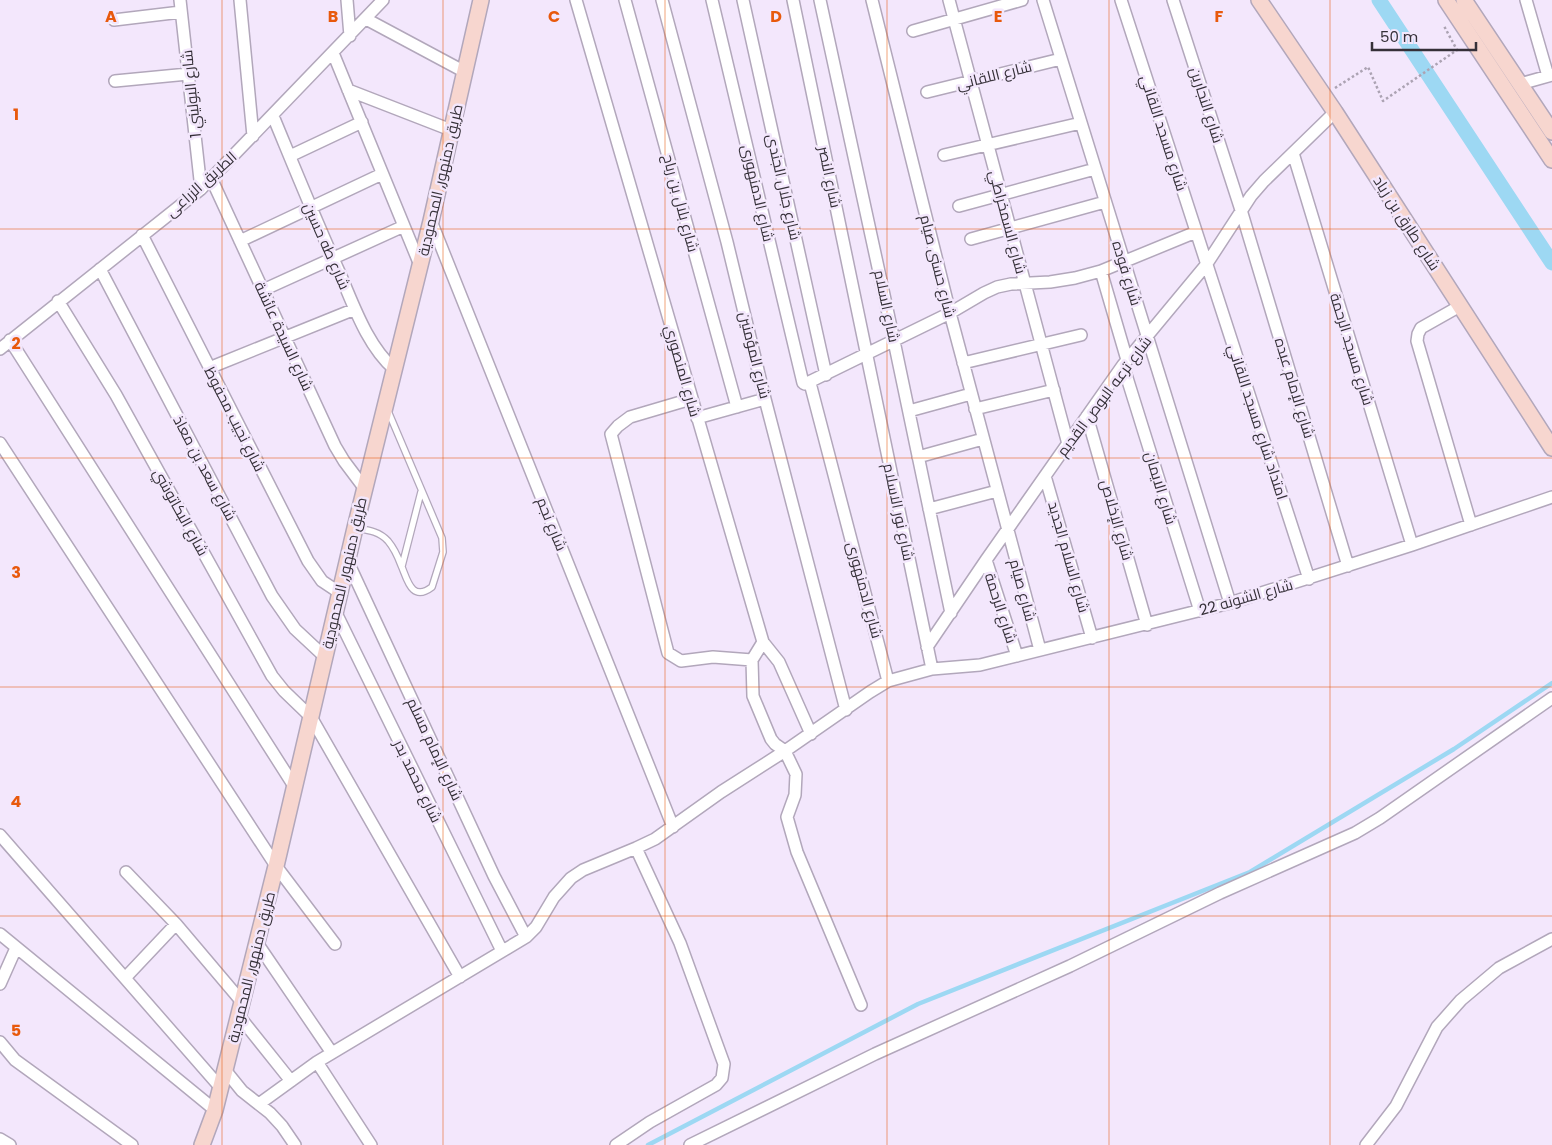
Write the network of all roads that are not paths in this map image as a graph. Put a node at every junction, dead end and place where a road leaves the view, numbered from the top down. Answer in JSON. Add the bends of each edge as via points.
{"nodes":[{"id":1,"x":180,"y":0,"type":"edge"},
{"id":2,"x":240,"y":0,"type":"edge"},
{"id":3,"x":347,"y":0,"type":"edge"},
{"id":4,"x":383,"y":0,"type":"edge"},
{"id":5,"x":481,"y":0,"type":"edge"},
{"id":6,"x":576,"y":0,"type":"edge"},
{"id":7,"x":625,"y":0,"type":"edge"},
{"id":8,"x":662,"y":0,"type":"edge"},
{"id":9,"x":712,"y":0,"type":"edge"},
{"id":10,"x":743,"y":0,"type":"edge"},
{"id":11,"x":793,"y":0,"type":"edge"},
{"id":12,"x":820,"y":0,"type":"edge"},
{"id":13,"x":872,"y":0,"type":"edge"},
{"id":14,"x":949,"y":0,"type":"edge"},
{"id":15,"x":1022,"y":0,"type":"edge"},
{"id":16,"x":1043,"y":0,"type":"edge"},
{"id":17,"x":1121,"y":0,"type":"edge"},
{"id":18,"x":1173,"y":0,"type":"edge"},
{"id":19,"x":1259,"y":0,"type":"edge"},
{"id":20,"x":1446,"y":0,"type":"edge"},
{"id":21,"x":1464,"y":0,"type":"edge"},
{"id":22,"x":1526,"y":0,"type":"edge"},
{"id":23,"x":182,"y":12,"type":"junction"},
{"id":24,"x":366,"y":19,"type":"junction"},
{"id":25,"x":954,"y":19,"type":"junction"},
{"id":26,"x":114,"y":20,"type":"dead end"},
{"id":27,"x":913,"y":31,"type":"dead end"},
{"id":28,"x":350,"y":36,"type":"junction"},
{"id":29,"x":333,"y":53,"type":"junction"},
{"id":30,"x":1061,"y":59,"type":"junction"},
{"id":31,"x":465,"y":72,"type":"junction"},
{"id":32,"x":188,"y":74,"type":"junction"},
{"id":33,"x":1550,"y":76,"type":"edge"},
{"id":34,"x":115,"y":81,"type":"dead end"},
{"id":35,"x":970,"y":81,"type":"junction"},
{"id":36,"x":1520,"y":84,"type":"junction"},
{"id":37,"x":348,"y":90,"type":"junction"},
{"id":38,"x":927,"y":92,"type":"dead end"},
{"id":39,"x":1335,"y":112,"type":"junction"},
{"id":40,"x":273,"y":116,"type":"junction"},
{"id":41,"x":362,"y":122,"type":"junction"},
{"id":42,"x":1081,"y":123,"type":"junction"},
{"id":43,"x":451,"y":130,"type":"junction"},
{"id":44,"x":1552,"y":132,"type":"edge"},
{"id":45,"x":253,"y":136,"type":"junction"},
{"id":46,"x":988,"y":145,"type":"junction"},
{"id":47,"x":1292,"y":154,"type":"junction"},
{"id":48,"x":944,"y":155,"type":"dead end"},
{"id":49,"x":290,"y":156,"type":"junction"},
{"id":50,"x":1552,"y":160,"type":"edge"},
{"id":51,"x":1095,"y":169,"type":"junction"},
{"id":52,"x":382,"y":174,"type":"junction"},
{"id":53,"x":211,"y":178,"type":"junction"},
{"id":54,"x":201,"y":189,"type":"junction"},
{"id":55,"x":1001,"y":194,"type":"junction"},
{"id":56,"x":1105,"y":202,"type":"junction"},
{"id":57,"x":959,"y":206,"type":"dead end"},
{"id":58,"x":311,"y":208,"type":"junction"},
{"id":59,"x":1241,"y":210,"type":"junction"},
{"id":60,"x":431,"y":221,"type":"junction"},
{"id":61,"x":404,"y":226,"type":"junction"},
{"id":62,"x":1010,"y":228,"type":"junction"},
{"id":63,"x":1196,"y":232,"type":"junction"},
{"id":64,"x":142,"y":235,"type":"junction"},
{"id":65,"x":971,"y":239,"type":"dead end"},
{"id":66,"x":240,"y":241,"type":"junction"},
{"id":67,"x":333,"y":258,"type":"junction"},
{"id":68,"x":1124,"y":262,"type":"junction"},
{"id":69,"x":420,"y":265,"type":"junction"},
{"id":70,"x":1206,"y":265,"type":"junction"},
{"id":71,"x":100,"y":269,"type":"junction"},
{"id":72,"x":1101,"y":271,"type":"junction"},
{"id":73,"x":1025,"y":283,"type":"junction"},
{"id":74,"x":263,"y":290,"type":"junction"},
{"id":75,"x":58,"y":301,"type":"junction"},
{"id":76,"x":1460,"y":306,"type":"junction"},
{"id":77,"x":355,"y":309,"type":"junction"},
{"id":78,"x":950,"y":313,"type":"junction"},
{"id":79,"x":1081,"y":334,"type":"dead end"},
{"id":80,"x":284,"y":337,"type":"junction"},
{"id":81,"x":1147,"y":337,"type":"junction"},
{"id":82,"x":10,"y":340,"type":"junction"},
{"id":83,"x":894,"y":341,"type":"junction"},
{"id":84,"x":1042,"y":344,"type":"junction"},
{"id":85,"x":0,"y":349,"type":"edge"},
{"id":86,"x":866,"y":354,"type":"junction"},
{"id":87,"x":963,"y":363,"type":"junction"},
{"id":88,"x":1125,"y":363,"type":"junction"},
{"id":89,"x":209,"y":368,"type":"junction"},
{"id":90,"x":394,"y":369,"type":"junction"},
{"id":91,"x":826,"y":374,"type":"junction"},
{"id":92,"x":808,"y":384,"type":"junction"},
{"id":93,"x":1054,"y":390,"type":"junction"},
{"id":94,"x":971,"y":394,"type":"junction"},
{"id":95,"x":691,"y":399,"type":"junction"},
{"id":96,"x":765,"y":399,"type":"junction"},
{"id":97,"x":385,"y":405,"type":"junction"},
{"id":98,"x":737,"y":407,"type":"junction"},
{"id":99,"x":975,"y":409,"type":"junction"},
{"id":100,"x":909,"y":411,"type":"junction"},
{"id":101,"x":1087,"y":416,"type":"junction"},
{"id":102,"x":697,"y":418,"type":"junction"},
{"id":103,"x":983,"y":439,"type":"junction"},
{"id":104,"x":0,"y":443,"type":"edge"},
{"id":105,"x":1068,"y":444,"type":"junction"},
{"id":106,"x":1552,"y":448,"type":"edge"},
{"id":107,"x":918,"y":456,"type":"junction"},
{"id":108,"x":1045,"y":476,"type":"junction"},
{"id":109,"x":365,"y":489,"type":"junction"},
{"id":110,"x":997,"y":491,"type":"junction"},
{"id":111,"x":421,"y":492,"type":"junction"},
{"id":112,"x":1552,"y":497,"type":"edge"},
{"id":113,"x":929,"y":509,"type":"junction"},
{"id":114,"x":1471,"y":525,"type":"junction"},
{"id":115,"x":355,"y":528,"type":"junction"},
{"id":116,"x":1007,"y":530,"type":"junction"},
{"id":117,"x":1412,"y":545,"type":"junction"},
{"id":118,"x":347,"y":560,"type":"junction"},
{"id":119,"x":986,"y":560,"type":"junction"},
{"id":120,"x":402,"y":566,"type":"junction"},
{"id":121,"x":1348,"y":566,"type":"junction"},
{"id":122,"x":1309,"y":578,"type":"junction"},
{"id":123,"x":340,"y":593,"type":"junction"},
{"id":124,"x":1230,"y":603,"type":"junction"},
{"id":125,"x":335,"y":611,"type":"junction"},
{"id":126,"x":1200,"y":611,"type":"junction"},
{"id":127,"x":951,"y":613,"type":"junction"},
{"id":128,"x":1147,"y":625,"type":"junction"},
{"id":129,"x":1092,"y":638,"type":"junction"},
{"id":130,"x":763,"y":642,"type":"junction"},
{"id":131,"x":927,"y":647,"type":"junction"},
{"id":132,"x":1040,"y":650,"type":"junction"},
{"id":133,"x":1017,"y":656,"type":"junction"},
{"id":134,"x":325,"y":657,"type":"junction"},
{"id":135,"x":752,"y":660,"type":"junction"},
{"id":136,"x":932,"y":669,"type":"junction"},
{"id":137,"x":888,"y":681,"type":"junction"},
{"id":138,"x":1552,"y":698,"type":"edge"},
{"id":139,"x":846,"y":710,"type":"junction"},
{"id":140,"x":310,"y":717,"type":"junction"},
{"id":141,"x":811,"y":734,"type":"junction"},
{"id":142,"x":785,"y":752,"type":"junction"},
{"id":143,"x":294,"y":786,"type":"junction"},
{"id":144,"x":672,"y":827,"type":"junction"},
{"id":145,"x":0,"y":835,"type":"edge"},
{"id":146,"x":636,"y":848,"type":"junction"},
{"id":147,"x":276,"y":866,"type":"junction"},
{"id":148,"x":126,"y":872,"type":"dead end"},
{"id":149,"x":176,"y":924,"type":"junction"},
{"id":150,"x":0,"y":934,"type":"edge"},
{"id":151,"x":526,"y":937,"type":"junction"},
{"id":152,"x":1552,"y":939,"type":"edge"},
{"id":153,"x":257,"y":943,"type":"junction"},
{"id":154,"x":335,"y":944,"type":"dead end"},
{"id":155,"x":16,"y":948,"type":"junction"},
{"id":156,"x":502,"y":951,"type":"junction"},
{"id":157,"x":460,"y":977,"type":"junction"},
{"id":158,"x":125,"y":978,"type":"junction"},
{"id":159,"x":0,"y":984,"type":"edge"},
{"id":160,"x":862,"y":1005,"type":"dead end"},
{"id":161,"x":241,"y":1009,"type":"junction"},
{"id":162,"x":0,"y":1042,"type":"edge"},
{"id":163,"x":332,"y":1053,"type":"junction"},
{"id":164,"x":317,"y":1062,"type":"junction"},
{"id":165,"x":226,"y":1070,"type":"junction"},
{"id":166,"x":291,"y":1081,"type":"junction"},
{"id":167,"x":220,"y":1087,"type":"junction"},
{"id":168,"x":260,"y":1104,"type":"junction"},
{"id":169,"x":215,"y":1110,"type":"junction"},
{"id":170,"x":0,"y":1139,"type":"edge"},
{"id":171,"x":10,"y":1145,"type":"edge"},
{"id":172,"x":132,"y":1145,"type":"edge"},
{"id":173,"x":202,"y":1145,"type":"edge"},
{"id":174,"x":295,"y":1145,"type":"edge"},
{"id":175,"x":371,"y":1145,"type":"edge"},
{"id":176,"x":616,"y":1145,"type":"edge"},
{"id":177,"x":690,"y":1145,"type":"edge"},
{"id":178,"x":1366,"y":1145,"type":"edge"}],
"edges":[{"from":1,"to":23,"type":"street","name":"شارع البوليني 1"},
{"from":2,"to":45,"type":"street"},
{"from":3,"to":28,"type":"street"},
{"from":4,"to":24,"type":"street","name":"الطريق الزراعى"},
{"from":5,"to":31,"type":"main road","name":"طريق دمنهور, المحمودية"},
{"from":6,"to":95,"type":"street","name":"شارع المنصوري"},
{"from":7,"to":98,"type":"street","name":"شارع بلال بن رباح"},
{"from":8,"to":96,"type":"street","name":"شارع المؤمنين"},
{"from":9,"to":92,"type":"street","name":"شارع الدمنهورى","via":[[803,383]]},
{"from":10,"to":91,"type":"street","name":"شارع جلال الجندى"},
{"from":11,"to":86,"type":"street","name":"شارع النصر"},
{"from":12,"to":83,"type":"street","name":"شارع السلام"},
{"from":13,"to":78,"type":"street","name":"شارع حسنى صيام"},
{"from":14,"to":25,"type":"street","name":"شارع السمخراطي"},
{"from":15,"to":25,"type":"street"},
{"from":16,"to":30,"type":"street","name":"شارع فوده"},
{"from":17,"to":63,"type":"street","name":"شارع مسجد اللقاني"},
{"from":18,"to":59,"type":"street","name":"شارع النجارين"},
{"from":19,"to":39,"type":"main road","name":"شارع طارق بن زياد"},
{"from":20,"to":50,"type":"main road"},
{"from":21,"to":36,"type":"main road"},
{"from":22,"to":33,"type":"street"},
{"from":23,"to":26,"type":"street"},
{"from":23,"to":32,"type":"street","name":"شارع البوليني 1"},
{"from":24,"to":28,"type":"street","name":"الطريق الزراعى"},
{"from":24,"to":31,"type":"street"},
{"from":25,"to":27,"type":"street"},
{"from":25,"to":35,"type":"street","name":"شارع السمخراطي"},
{"from":28,"to":29,"type":"street","name":"الطريق الزراعى"},
{"from":29,"to":37,"type":"street"},
{"from":29,"to":40,"type":"street","name":"الطريق الزراعى"},
{"from":30,"to":35,"type":"street","name":"شارع اللقاني"},
{"from":30,"to":42,"type":"street","name":"شارع فوده"},
{"from":31,"to":43,"type":"main road","name":"طريق دمنهور, المحمودية"},
{"from":32,"to":34,"type":"street"},
{"from":32,"to":54,"type":"street","name":"شارع البوليني 1"},
{"from":33,"to":36,"type":"street"},
{"from":35,"to":38,"type":"street","name":"شارع اللقاني"},
{"from":35,"to":46,"type":"street","name":"شارع السمخراطي"},
{"from":36,"to":44,"type":"main road"},
{"from":37,"to":41,"type":"street"},
{"from":37,"to":43,"type":"street"},
{"from":39,"to":47,"type":"street","name":"شارع ترعه البوص القديم"},
{"from":39,"to":76,"type":"main road","name":"شارع طارق بن زياد"},
{"from":40,"to":45,"type":"street","name":"الطريق الزراعى"},
{"from":40,"to":49,"type":"street","name":"شارع طه حسين"},
{"from":41,"to":49,"type":"street"},
{"from":41,"to":52,"type":"street"},
{"from":42,"to":46,"type":"street"},
{"from":42,"to":51,"type":"street","name":"شارع فوده"},
{"from":43,"to":60,"type":"main road","name":"طريق دمنهور, المحمودية"},
{"from":45,"to":53,"type":"street","name":"الطريق الزراعى"},
{"from":46,"to":48,"type":"street"},
{"from":46,"to":55,"type":"street","name":"شارع السمخراطي"},
{"from":47,"to":59,"type":"street","name":"شارع ترعه البوص القديم","via":[[1264,181]]},
{"from":47,"to":117,"type":"street","name":"شارع مسجد الرحمة"},
{"from":49,"to":58,"type":"street","name":"شارع طه حسين"},
{"from":51,"to":55,"type":"street"},
{"from":51,"to":56,"type":"street","name":"شارع فوده"},
{"from":52,"to":58,"type":"street"},
{"from":52,"to":61,"type":"street"},
{"from":53,"to":54,"type":"street","name":"الطريق الزراعى"},
{"from":53,"to":66,"type":"street","name":"شارع السيدة عائشة"},
{"from":54,"to":64,"type":"street","name":"الطريق الزراعى"},
{"from":55,"to":57,"type":"street"},
{"from":55,"to":62,"type":"street","name":"شارع السمخراطي"},
{"from":56,"to":62,"type":"street"},
{"from":56,"to":68,"type":"street","name":"شارع فوده"},
{"from":58,"to":66,"type":"street"},
{"from":58,"to":67,"type":"street","name":"شارع طه حسين"},
{"from":59,"to":70,"type":"street","name":"شارع ترعه البوص القديم"},
{"from":59,"to":121,"type":"street","name":"شارع الإمام عبده"},
{"from":60,"to":69,"type":"main road","name":"طريق دمنهور, المحمودية"},
{"from":60,"to":144,"type":"street","name":"شارع نجم"},
{"from":61,"to":67,"type":"street"},
{"from":61,"to":69,"type":"street"},
{"from":62,"to":65,"type":"street"},
{"from":62,"to":73,"type":"street","name":"شارع السمخراطي"},
{"from":63,"to":68,"type":"street"},
{"from":63,"to":70,"type":"street","name":"شارع مسجد اللقاني"},
{"from":64,"to":71,"type":"street","name":"الطريق الزراعى"},
{"from":64,"to":89,"type":"street","name":"شارع نجيب محفوظ"},
{"from":66,"to":74,"type":"street","name":"شارع السيدة عائشة"},
{"from":67,"to":74,"type":"street"},
{"from":67,"to":77,"type":"street","name":"شارع طه حسين"},
{"from":68,"to":72,"type":"street"},
{"from":68,"to":81,"type":"street","name":"شارع فوده"},
{"from":69,"to":90,"type":"main road","name":"طريق دمنهور, المحمودية"},
{"from":70,"to":81,"type":"street","name":"شارع ترعه البوص القديم"},
{"from":70,"to":122,"type":"street","name":"امتداد شارع مسجد اللقاني"},
{"from":71,"to":75,"type":"street","name":"الطريق الزراعى"},
{"from":71,"to":134,"type":"street","name":"شارع سعد بن معاذ","via":[[272,596],[295,629]]},
{"from":72,"to":73,"type":"street","via":[[1058,281]]},
{"from":72,"to":88,"type":"street","name":"شارع فوده"},
{"from":73,"to":78,"type":"street","via":[[997,287]]},
{"from":73,"to":84,"type":"street","name":"شارع السمخراطي"},
{"from":74,"to":80,"type":"street","name":"شارع السيدة عائشة"},
{"from":75,"to":82,"type":"street","name":"الطريق الزراعى"},
{"from":75,"to":140,"type":"street","name":"شارع البكاتوشي","via":[[116,395],[272,676]]},
{"from":76,"to":106,"type":"main road","name":"شارع طارق بن زياد"},
{"from":76,"to":114,"type":"street","via":[[1421,328],[1416,341]]},
{"from":77,"to":80,"type":"street"},
{"from":77,"to":90,"type":"street","name":"شارع طه حسين","via":[[378,351]]},
{"from":78,"to":83,"type":"street"},
{"from":78,"to":87,"type":"street","name":"شارع حسنى صيام"},
{"from":79,"to":84,"type":"street"},
{"from":80,"to":89,"type":"street"},
{"from":80,"to":109,"type":"street","name":"شارع السيدة عائشة","via":[[335,446]]},
{"from":81,"to":88,"type":"street","name":"شارع ترعه البوص القديم"},
{"from":81,"to":124,"type":"street","name":"شارع فوده"},
{"from":82,"to":85,"type":"street","name":"الطريق الزراعى"},
{"from":82,"to":143,"type":"street"},
{"from":83,"to":86,"type":"street"},
{"from":83,"to":100,"type":"street","name":"شارع السلام"},
{"from":84,"to":87,"type":"street"},
{"from":84,"to":93,"type":"street","name":"شارع السمخراطي"},
{"from":86,"to":91,"type":"street"},
{"from":86,"to":131,"type":"street","name":"شارع نور الاسلام"},
{"from":87,"to":94,"type":"street","name":"شارع حسنى صيام"},
{"from":88,"to":101,"type":"street","name":"شارع ترعه البوص القديم"},
{"from":88,"to":126,"type":"street","name":"شارع الايمان"},
{"from":89,"to":123,"type":"street","name":"شارع نجيب محفوظ","via":[[308,561],[322,580]]},
{"from":90,"to":97,"type":"main road","name":"طريق دمنهور, المحمودية"},
{"from":91,"to":92,"type":"street"},
{"from":92,"to":137,"type":"street","name":"شارع الدمنهورى"},
{"from":93,"to":99,"type":"street"},
{"from":93,"to":105,"type":"street","name":"شارع السمخراطي"},
{"from":94,"to":99,"type":"street","name":"شارع حسنى صيام"},
{"from":94,"to":100,"type":"street"},
{"from":95,"to":102,"type":"street","name":"شارع المنصوري"},
{"from":95,"to":135,"type":"street","via":[[630,417],[611,434],[668,654],[681,661],[713,657]]},
{"from":96,"to":98,"type":"street"},
{"from":96,"to":139,"type":"street","name":"شارع المؤمنين"},
{"from":97,"to":109,"type":"main road","name":"طريق دمنهور, المحمودية"},
{"from":97,"to":111,"type":"lane"},
{"from":98,"to":102,"type":"street"},
{"from":99,"to":103,"type":"street","name":"شارع حسنى صيام"},
{"from":100,"to":107,"type":"street","name":"شارع السلام"},
{"from":101,"to":105,"type":"street","name":"شارع ترعه البوص القديم"},
{"from":101,"to":128,"type":"street","name":"شارع الإخلاص"},
{"from":102,"to":130,"type":"street","name":"شارع المنصوري"},
{"from":103,"to":107,"type":"street"},
{"from":103,"to":110,"type":"street","name":"شارع حسنى صيام"},
{"from":104,"to":147,"type":"street"},
{"from":105,"to":108,"type":"street","name":"شارع ترعه البوص القديم"},
{"from":107,"to":113,"type":"street","name":"شارع السلام"},
{"from":108,"to":116,"type":"street","name":"شارع ترعه البوص القديم"},
{"from":108,"to":129,"type":"street","name":"شارع السلام الجديد"},
{"from":109,"to":115,"type":"main road","name":"طريق دمنهور, المحمودية"},
{"from":110,"to":113,"type":"street"},
{"from":110,"to":116,"type":"street","name":"شارع حسنى صيام"},
{"from":111,"to":120,"type":"lane"},
{"from":111,"to":120,"type":"lane","via":[[442,538],[443,552],[432,587],[419,592],[411,588]]},
{"from":112,"to":114,"type":"street","name":"شارع الشونه 22"},
{"from":113,"to":127,"type":"street","name":"شارع السلام"},
{"from":114,"to":117,"type":"street","name":"شارع الشونه 22"},
{"from":115,"to":118,"type":"main road","name":"طريق دمنهور, المحمودية"},
{"from":115,"to":120,"type":"lane","via":[[375,532],[386,539]]},
{"from":116,"to":119,"type":"street","name":"شارع ترعه البوص القديم"},
{"from":116,"to":132,"type":"street","name":"شارع صيام"},
{"from":117,"to":121,"type":"street","name":"شارع الشونه 22"},
{"from":118,"to":123,"type":"main road","name":"طريق دمنهور, المحمودية"},
{"from":118,"to":151,"type":"street","name":"شارع الإمام مسلم","via":[[494,876]]},
{"from":119,"to":127,"type":"street","name":"شارع ترعه البوص القديم"},
{"from":119,"to":133,"type":"street","name":"شارع الرحمة"},
{"from":121,"to":122,"type":"street","name":"شارع الشونه 22"},
{"from":122,"to":124,"type":"street","name":"شارع الشونه 22"},
{"from":123,"to":125,"type":"main road","name":"طريق دمنهور, المحمودية"},
{"from":124,"to":126,"type":"street","name":"شارع الشونه 22"},
{"from":125,"to":134,"type":"main road","name":"طريق دمنهور, المحمودية"},
{"from":125,"to":156,"type":"street","name":"شارع محمد بدر"},
{"from":126,"to":128,"type":"street","name":"شارع الشونه 22"},
{"from":127,"to":131,"type":"street","name":"شارع ترعه البوص القديم"},
{"from":128,"to":129,"type":"street","name":"شارع الشونه 22"},
{"from":129,"to":132,"type":"street","name":"شارع الشونه 22"},
{"from":130,"to":135,"type":"street"},
{"from":130,"to":141,"type":"street","name":"شارع المنصوري","via":[[779,662]]},
{"from":131,"to":136,"type":"street","name":"شارع نور الاسلام"},
{"from":132,"to":133,"type":"street","name":"شارع الشونه 22"},
{"from":133,"to":136,"type":"street","name":"شارع الشونه 22","via":[[974,666]]},
{"from":134,"to":140,"type":"main road","name":"طريق دمنهور, المحمودية"},
{"from":135,"to":142,"type":"street","via":[[754,701],[771,739]]},
{"from":136,"to":137,"type":"street","name":"شارع الشونه 22"},
{"from":137,"to":139,"type":"street","name":"شارع الشونه 22"},
{"from":138,"to":177,"type":"street","via":[[1355,833],[875,1054]]},
{"from":139,"to":141,"type":"street","name":"شارع الشونه 22"},
{"from":140,"to":143,"type":"main road","name":"طريق دمنهور, المحمودية"},
{"from":140,"to":157,"type":"street","name":"شارع البكاتوشي"},
{"from":141,"to":142,"type":"street","name":"شارع الشونه 22"},
{"from":142,"to":144,"type":"street","name":"شارع الشونه 22"},
{"from":142,"to":160,"type":"street","via":[[796,774],[795,795],[787,817],[797,852]]},
{"from":143,"to":147,"type":"main road","name":"طريق دمنهور, المحمودية"},
{"from":144,"to":146,"type":"street","name":"شارع الشونه 22"},
{"from":145,"to":158,"type":"street"},
{"from":146,"to":151,"type":"street","name":"شارع الشونه 22","via":[[571,878]]},
{"from":146,"to":176,"type":"street","via":[[680,943],[724,1064],[722,1078],[716,1085]]},
{"from":147,"to":153,"type":"main road","name":"طريق دمنهور, المحمودية"},
{"from":147,"to":154,"type":"street"},
{"from":148,"to":149,"type":"street"},
{"from":149,"to":158,"type":"street"},
{"from":149,"to":161,"type":"street"},
{"from":150,"to":155,"type":"street"},
{"from":151,"to":156,"type":"street"},
{"from":152,"to":178,"type":"street","via":[[1499,968],[1461,1000],[1437,1027],[1396,1106]]},
{"from":153,"to":161,"type":"main road","name":"طريق دمنهور, المحمودية"},
{"from":153,"to":163,"type":"street"},
{"from":155,"to":159,"type":"street"},
{"from":155,"to":169,"type":"street"},
{"from":156,"to":157,"type":"street"},
{"from":157,"to":163,"type":"street"},
{"from":158,"to":167,"type":"street"},
{"from":161,"to":165,"type":"main road","name":"طريق دمنهور, المحمودية"},
{"from":161,"to":166,"type":"street"},
{"from":162,"to":172,"type":"street","via":[[15,1060]]},
{"from":163,"to":164,"type":"street"},
{"from":164,"to":166,"type":"street"},
{"from":164,"to":175,"type":"street"},
{"from":165,"to":167,"type":"main road","name":"طريق دمنهور, المحمودية"},
{"from":165,"to":168,"type":"street","via":[[242,1090]]},
{"from":166,"to":168,"type":"street"},
{"from":167,"to":169,"type":"main road","name":"طريق دمنهور, المحمودية"},
{"from":168,"to":174,"type":"street"},
{"from":169,"to":173,"type":"main road","name":"طريق دمنهور, المحمودية"},
{"from":170,"to":171,"type":"street"}]}
